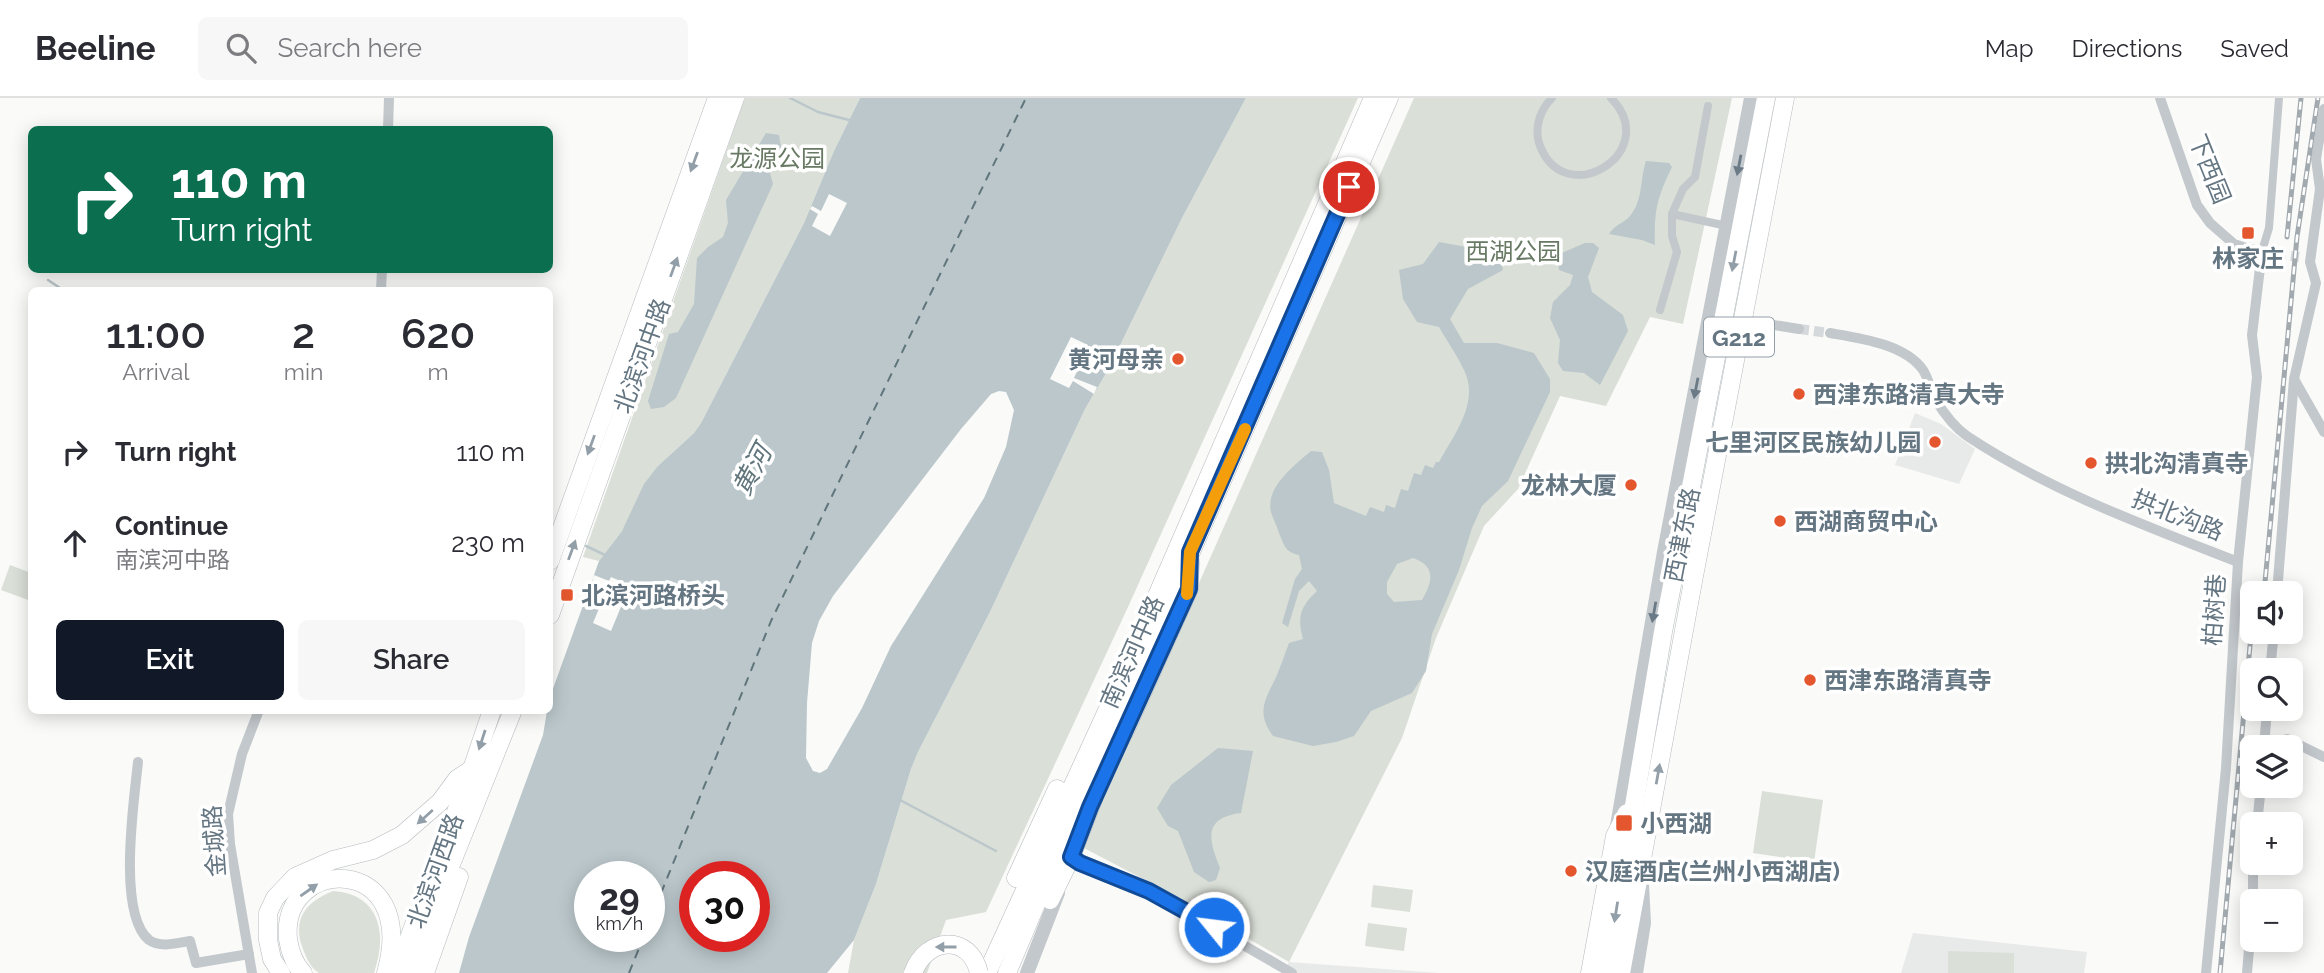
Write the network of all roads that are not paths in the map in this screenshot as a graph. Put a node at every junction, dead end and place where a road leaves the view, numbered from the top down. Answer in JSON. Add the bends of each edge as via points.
{"nodes":[{"id":1,"x":389,"y":98,"type":"edge"},
{"id":2,"x":717,"y":98,"type":"edge"},
{"id":3,"x":735,"y":98,"type":"edge"},
{"id":4,"x":1373,"y":98,"type":"edge"},
{"id":5,"x":1388,"y":98,"type":"edge"},
{"id":6,"x":1552,"y":98,"type":"edge"},
{"id":7,"x":1611,"y":98,"type":"edge"},
{"id":8,"x":1751,"y":98,"type":"edge"},
{"id":9,"x":1766,"y":98,"type":"edge"},
{"id":10,"x":1786,"y":98,"type":"edge"},
{"id":11,"x":2160,"y":98,"type":"edge"},
{"id":12,"x":2279,"y":98,"type":"edge"},
{"id":13,"x":1708,"y":106,"type":"dead end"},
{"id":14,"x":2324,"y":109,"type":"edge"},
{"id":15,"x":388,"y":126,"type":"edge"},
{"id":16,"x":2322,"y":186,"type":"edge"},
{"id":17,"x":1672,"y":214,"type":"junction"},
{"id":18,"x":1727,"y":226,"type":"junction"},
{"id":19,"x":2262,"y":251,"type":"junction"},
{"id":20,"x":2276,"y":254,"type":"tunnel mouth"},
{"id":21,"x":2320,"y":282,"type":"edge"},
{"id":22,"x":1661,"y":310,"type":"dead end"},
{"id":23,"x":1742,"y":320,"type":"junction"},
{"id":24,"x":1799,"y":328,"type":"tunnel mouth"},
{"id":25,"x":1830,"y":333,"type":"tunnel mouth"},
{"id":26,"x":2294,"y":379,"type":"junction"},
{"id":27,"x":2324,"y":432,"type":"edge"},
{"id":28,"x":1190,"y":552,"type":"junction"},
{"id":29,"x":553,"y":553,"type":"edge"},
{"id":30,"x":2238,"y":562,"type":"junction"},
{"id":31,"x":2278,"y":581,"type":"edge"},
{"id":32,"x":553,"y":607,"type":"edge"},
{"id":33,"x":1107,"y":711,"type":"junction"},
{"id":34,"x":257,"y":714,"type":"edge"},
{"id":35,"x":491,"y":714,"type":"edge"},
{"id":36,"x":511,"y":714,"type":"edge"},
{"id":37,"x":517,"y":714,"type":"edge"},
{"id":38,"x":2303,"y":747,"type":"edge"},
{"id":39,"x":2324,"y":757,"type":"edge"},
{"id":40,"x":138,"y":762,"type":"dead end"},
{"id":41,"x":472,"y":769,"type":"junction"},
{"id":42,"x":1635,"y":796,"type":"junction"},
{"id":43,"x":1615,"y":836,"type":"junction"},
{"id":44,"x":1071,"y":857,"type":"junction"},
{"id":45,"x":2248,"y":952,"type":"edge"},
{"id":46,"x":249,"y":954,"type":"junction"},
{"id":47,"x":277,"y":966,"type":"edge"},
{"id":48,"x":1626,"y":970,"type":"edge"},
{"id":49,"x":1017,"y":972,"type":"edge"},
{"id":50,"x":252,"y":973,"type":"edge"},
{"id":51,"x":303,"y":973,"type":"edge"},
{"id":52,"x":386,"y":973,"type":"edge"},
{"id":53,"x":396,"y":973,"type":"edge"},
{"id":54,"x":411,"y":973,"type":"edge"},
{"id":55,"x":425,"y":973,"type":"edge"},
{"id":56,"x":913,"y":973,"type":"edge"},
{"id":57,"x":976,"y":973,"type":"edge"},
{"id":58,"x":987,"y":973,"type":"edge"},
{"id":59,"x":1292,"y":973,"type":"edge"},
{"id":60,"x":1590,"y":973,"type":"edge"},
{"id":61,"x":1606,"y":973,"type":"edge"},
{"id":62,"x":2206,"y":973,"type":"edge"},
{"id":63,"x":2246,"y":973,"type":"edge"}],
"edges":[{"from":1,"to":15,"type":"street"},
{"from":2,"to":29,"type":"main road","name":"北滨河中路","one_way":true},
{"from":32,"to":3,"type":"main road","name":"北滨河中路","one_way":true},
{"from":4,"to":33,"type":"main road","name":"南滨河中路"},
{"from":5,"to":28,"type":"main road","name":"南滨河中路"},
{"from":6,"to":7,"type":"street","via":[[1538,122],[1538,139],[1544,155],[1557,168],[1573,174],[1606,168],[1618,156],[1625,122]]},
{"from":8,"to":18,"type":"street","name":"西津东路","one_way":true},
{"from":9,"to":42,"type":"main road","name":"西津东路","number":"G212","one_way":true},
{"from":10,"to":23,"type":"main road","name":"西津东路","number":"G212"},
{"from":11,"to":19,"type":"street","name":"下西园","via":[[2197,205],[2234,244]]},
{"from":12,"to":19,"type":"street","via":[[2269,228]]},
{"from":13,"to":17,"type":"street","via":[[1695,177],[1683,188]]},
{"from":14,"to":16,"type":"street","via":[[2316,159]]},
{"from":16,"to":21,"type":"street","via":[[2305,259]]},
{"from":17,"to":18,"type":"street"},
{"from":17,"to":22,"type":"street","via":[[1677,252]]},
{"from":18,"to":43,"type":"street","name":"西津东路","one_way":true},
{"from":19,"to":20,"type":"street","name":"下西园"},
{"from":19,"to":30,"type":"street","name":"柏树巷","via":[[2252,335],[2257,377]]},
{"from":21,"to":26,"type":"street"},
{"from":23,"to":24,"type":"street"},
{"from":48,"to":23,"type":"main road","name":"西津东路","number":"G212","one_way":true,"via":[[1641,866]]},
{"from":25,"to":30,"type":"street","name":"拱北沟路","via":[[1875,341],[1921,367],[1935,399],[1964,434],[2035,476]]},
{"from":26,"to":27,"type":"street"},
{"from":26,"to":31,"type":"street"},
{"from":28,"to":44,"type":"main road","via":[[1189,589]]},
{"from":28,"to":49,"type":"main road","name":"南滨河中路","via":[[1079,803]]},
{"from":30,"to":62,"type":"street","name":"柏树巷","via":[[2226,768]]},
{"from":33,"to":57,"type":"main road","via":[[1090,723]]},
{"from":33,"to":58,"type":"main road","name":"南滨河中路"},
{"from":34,"to":46,"type":"street","name":"金城路","via":[[242,754],[228,814]]},
{"from":35,"to":41,"type":"main road","one_way":true},
{"from":36,"to":54,"type":"main road"},
{"from":37,"to":55,"type":"main road"},
{"from":38,"to":39,"type":"street"},
{"from":40,"to":46,"type":"street","via":[[130,855],[133,909],[140,930],[151,942],[191,941],[196,963]]},
{"from":41,"to":47,"type":"main road","one_way":true,"via":[[402,835],[295,877],[268,912],[268,940]]},
{"from":41,"to":53,"type":"main road","name":"北滨河西路"},
{"from":42,"to":43,"type":"main road"},
{"from":42,"to":61,"type":"main road","name":"西津东路","one_way":true},
{"from":43,"to":60,"type":"main road"},
{"from":44,"to":49,"type":"main road"},
{"from":44,"to":59,"type":"street","via":[[1159,897]]},
{"from":45,"to":63,"type":"street"},
{"from":46,"to":50,"type":"street","name":"金城路"},
{"from":51,"to":52,"type":"main road","one_way":true,"via":[[290,950],[287,924],[297,899],[314,885],[336,879],[372,889],[386,906],[392,925]]},
{"from":57,"to":56,"type":"main road","one_way":true,"bridge":true,"via":[[974,958],[952,945],[927,951]]}]}
